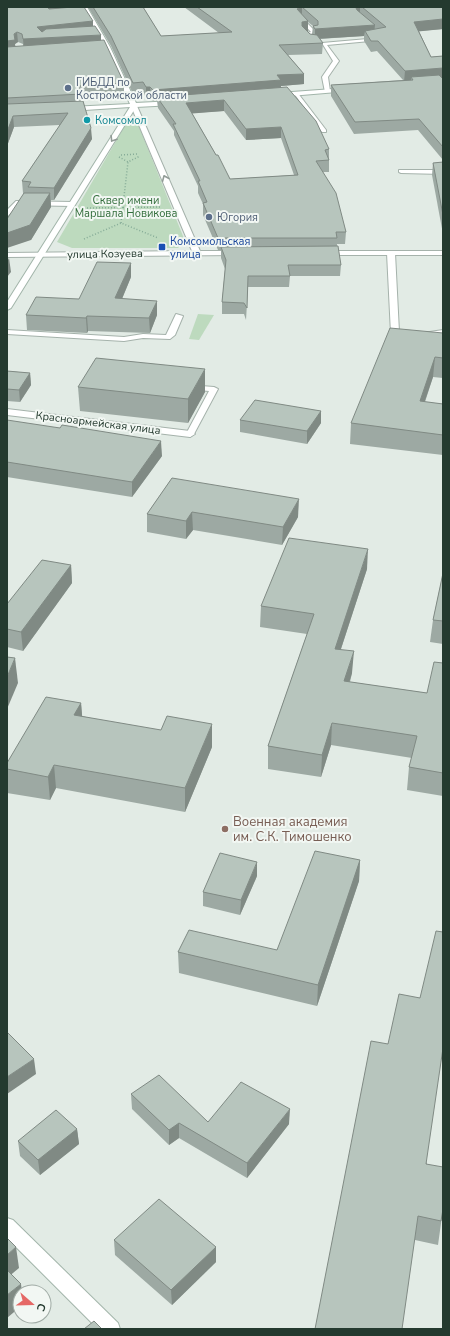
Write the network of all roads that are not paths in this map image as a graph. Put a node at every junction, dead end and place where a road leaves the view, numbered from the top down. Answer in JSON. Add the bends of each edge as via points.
{"nodes":[{"id":1,"x":84,"y":7,"type":"edge"},
{"id":2,"x":80,"y":13,"type":"edge"},
{"id":3,"x":88,"y":13,"type":"junction"},
{"id":4,"x":300,"y":19,"type":"edge"},
{"id":5,"x":376,"y":32,"type":"edge"},
{"id":6,"x":324,"y":44,"type":"junction"},
{"id":7,"x":357,"y":89,"type":"edge"},
{"id":8,"x":327,"y":91,"type":"junction"},
{"id":9,"x":295,"y":93,"type":"junction"},
{"id":10,"x":272,"y":95,"type":"edge"},
{"id":11,"x":181,"y":102,"type":"edge"},
{"id":12,"x":134,"y":106,"type":"junction"},
{"id":13,"x":66,"y":109,"type":"edge"},
{"id":14,"x":324,"y":131,"type":"dead end"},
{"id":15,"x":401,"y":171,"type":"dead end"},
{"id":16,"x":443,"y":172,"type":"edge"},
{"id":17,"x":72,"y":204,"type":"junction"},
{"id":18,"x":7,"y":215,"type":"edge"},
{"id":19,"x":197,"y":253,"type":"junction"},
{"id":20,"x":243,"y":253,"type":"edge"},
{"id":21,"x":313,"y":253,"type":"edge"},
{"id":22,"x":391,"y":253,"type":"junction"},
{"id":23,"x":443,"y":253,"type":"edge"},
{"id":24,"x":40,"y":254,"type":"junction"},
{"id":25,"x":7,"y":255,"type":"edge"},
{"id":26,"x":7,"y":308,"type":"edge"},
{"id":27,"x":179,"y":316,"type":"dead end"},
{"id":28,"x":7,"y":332,"type":"edge"},
{"id":29,"x":443,"y":332,"type":"edge"},
{"id":30,"x":183,"y":386,"type":"edge"},
{"id":31,"x":7,"y":412,"type":"edge"},
{"id":32,"x":190,"y":434,"type":"joint"},
{"id":33,"x":7,"y":1226,"type":"edge"},
{"id":34,"x":111,"y":1329,"type":"edge"}],
"edges":[{"from":1,"to":3,"type":"street"},
{"from":2,"to":3,"type":"lane"},
{"from":3,"to":12,"type":"street"},
{"from":4,"to":6,"type":"lane","via":[[315,33],[305,34],[313,42]]},
{"from":5,"to":6,"type":"lane","via":[[382,38]]},
{"from":6,"to":8,"type":"lane","via":[[336,61],[325,77]]},
{"from":7,"to":8,"type":"street"},
{"from":8,"to":9,"type":"street"},
{"from":9,"to":10,"type":"street"},
{"from":9,"to":14,"type":"lane"},
{"from":11,"to":12,"type":"street"},
{"from":12,"to":13,"type":"street"},
{"from":12,"to":17,"type":"street","one_way":true},
{"from":19,"to":12,"type":"street","one_way":true},
{"from":15,"to":16,"type":"lane"},
{"from":17,"to":18,"type":"lane","via":[[16,204]]},
{"from":17,"to":24,"type":"street"},
{"from":19,"to":20,"type":"street","name":"улица Козуева"},
{"from":19,"to":24,"type":"street","name":"улица Козуева"},
{"from":21,"to":22,"type":"street"},
{"from":22,"to":23,"type":"street"},
{"from":22,"to":29,"type":"lane","via":[[396,334],[428,335]]},
{"from":24,"to":25,"type":"street","name":"улица Козуева"},
{"from":24,"to":26,"type":"street"},
{"from":27,"to":28,"type":"lane","via":[[171,335],[167,337],[143,336],[124,339]]},
{"from":30,"to":32,"type":"lane","via":[[214,389]]},
{"from":31,"to":32,"type":"street","name":"Красноармейская улица"},
{"from":33,"to":34,"type":"street"}]}
